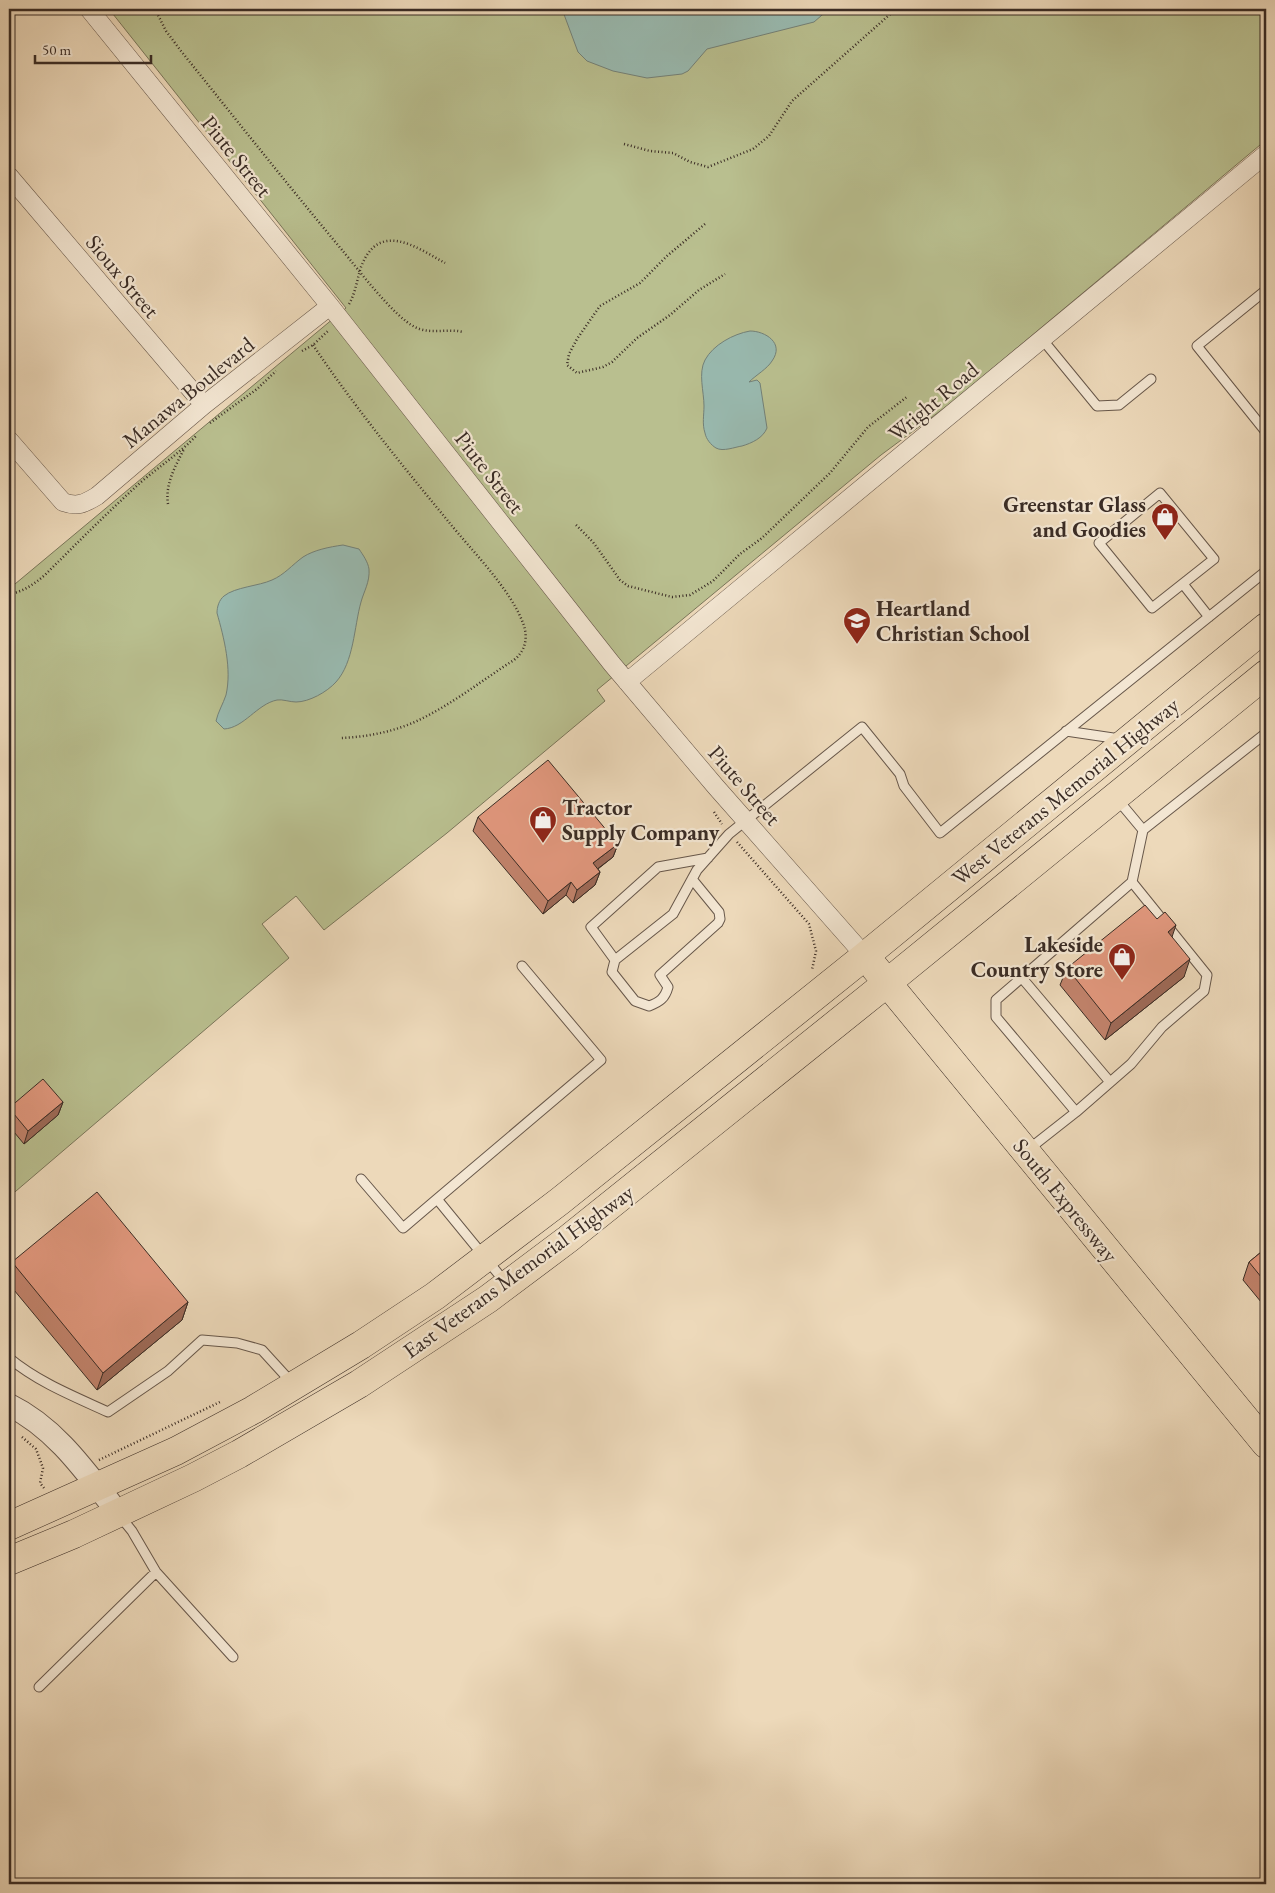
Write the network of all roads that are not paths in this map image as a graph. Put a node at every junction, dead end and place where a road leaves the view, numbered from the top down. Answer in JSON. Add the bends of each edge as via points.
{"nodes":[{"id":1,"x":89,"y":9,"type":"edge"},
{"id":2,"x":1266,"y":154,"type":"edge"},
{"id":3,"x":9,"y":176,"type":"edge"},
{"id":4,"x":1266,"y":290,"type":"edge"},
{"id":5,"x":330,"y":306,"type":"junction"},
{"id":6,"x":1042,"y":339,"type":"junction"},
{"id":7,"x":1151,"y":379,"type":"dead end"},
{"id":8,"x":204,"y":405,"type":"junction"},
{"id":9,"x":1266,"y":432,"type":"edge"},
{"id":10,"x":9,"y":440,"type":"edge"},
{"id":11,"x":1266,"y":571,"type":"edge"},
{"id":12,"x":1183,"y":584,"type":"junction"},
{"id":13,"x":1210,"y":617,"type":"junction"},
{"id":14,"x":1266,"y":628,"type":"edge"},
{"id":15,"x":1266,"y":674,"type":"edge"},
{"id":16,"x":627,"y":682,"type":"junction"},
{"id":17,"x":1066,"y":731,"type":"junction"},
{"id":18,"x":1266,"y":732,"type":"edge"},
{"id":19,"x":1128,"y":740,"type":"junction"},
{"id":20,"x":1115,"y":797,"type":"junction"},
{"id":21,"x":746,"y":821,"type":"junction"},
{"id":22,"x":1143,"y":830,"type":"junction"},
{"id":23,"x":708,"y":858,"type":"junction"},
{"id":24,"x":692,"y":879,"type":"junction"},
{"id":25,"x":1132,"y":882,"type":"junction"},
{"id":26,"x":865,"y":956,"type":"junction"},
{"id":27,"x":615,"y":960,"type":"junction"},
{"id":28,"x":522,"y":966,"type":"dead end"},
{"id":29,"x":1022,"y":978,"type":"junction"},
{"id":30,"x":887,"y":983,"type":"junction"},
{"id":31,"x":1110,"y":1082,"type":"junction"},
{"id":32,"x":1076,"y":1112,"type":"junction"},
{"id":33,"x":1026,"y":1152,"type":"junction"},
{"id":34,"x":361,"y":1179,"type":"dead end"},
{"id":35,"x":437,"y":1199,"type":"junction"},
{"id":36,"x":487,"y":1257,"type":"junction"},
{"id":37,"x":507,"y":1284,"type":"junction"},
{"id":38,"x":9,"y":1358,"type":"edge"},
{"id":39,"x":294,"y":1386,"type":"junction"},
{"id":40,"x":9,"y":1405,"type":"edge"},
{"id":41,"x":1266,"y":1444,"type":"edge"},
{"id":42,"x":97,"y":1486,"type":"junction"},
{"id":43,"x":118,"y":1513,"type":"junction"},
{"id":44,"x":9,"y":1526,"type":"edge"},
{"id":45,"x":9,"y":1561,"type":"edge"},
{"id":46,"x":156,"y":1572,"type":"junction"},
{"id":47,"x":233,"y":1657,"type":"dead end"},
{"id":48,"x":39,"y":1687,"type":"dead end"}],
"edges":[{"from":1,"to":5,"type":"street","name":"Piute Street"},
{"from":2,"to":6,"type":"street","name":"Wright Road"},
{"from":3,"to":8,"type":"street","name":"Sioux Street"},
{"from":4,"to":9,"type":"lane","via":[[1197,346]]},
{"from":5,"to":8,"type":"street","name":"Manawa Boulevard"},
{"from":5,"to":16,"type":"street","name":"Piute Street"},
{"from":6,"to":7,"type":"lane","via":[[1097,406],[1119,405]]},
{"from":6,"to":16,"type":"street","name":"Wright Road"},
{"from":8,"to":10,"type":"street","name":"Manawa Boulevard","via":[[84,504],[63,502]]},
{"from":11,"to":13,"type":"lane"},
{"from":12,"to":12,"type":"lane","via":[[1214,558],[1160,492],[1099,543],[1152,608]]},
{"from":12,"to":13,"type":"lane"},
{"from":13,"to":17,"type":"lane"},
{"from":14,"to":19,"type":"main road","name":"West Veterans Memorial Highway"},
{"from":15,"to":20,"type":"main road","name":"West Veterans Memorial Highway"},
{"from":16,"to":21,"type":"street","name":"Piute Street"},
{"from":17,"to":19,"type":"lane"},
{"from":17,"to":21,"type":"lane","via":[[940,833],[904,786],[900,774],[862,727]]},
{"from":18,"to":22,"type":"lane"},
{"from":19,"to":26,"type":"main road","name":"West Veterans Memorial Highway"},
{"from":20,"to":22,"type":"lane"},
{"from":20,"to":30,"type":"main road","name":"West Veterans Memorial Highway"},
{"from":21,"to":23,"type":"lane","via":[[729,834]]},
{"from":21,"to":26,"type":"street","name":"Piute Street"},
{"from":22,"to":25,"type":"lane"},
{"from":23,"to":24,"type":"lane"},
{"from":23,"to":27,"type":"lane","via":[[658,867],[590,927]]},
{"from":24,"to":27,"type":"lane","via":[[673,914]]},
{"from":24,"to":27,"type":"lane","via":[[720,919],[660,975],[668,987],[666,996],[649,1006],[635,1001],[612,972]]},
{"from":25,"to":29,"type":"lane"},
{"from":25,"to":31,"type":"lane","via":[[1207,975],[1204,991],[1162,1027],[1131,1064]]},
{"from":26,"to":30,"type":"main road","name":"South Expressway"},
{"from":26,"to":36,"type":"main road","name":"East Veterans Memorial Highway"},
{"from":28,"to":35,"type":"lane","via":[[601,1060]]},
{"from":29,"to":31,"type":"lane"},
{"from":29,"to":32,"type":"lane","via":[[996,1000],[996,1017]]},
{"from":30,"to":33,"type":"main road","name":"South Expressway"},
{"from":30,"to":37,"type":"main road","name":"East Veterans Memorial Highway","via":[[568,1239]]},
{"from":31,"to":32,"type":"lane"},
{"from":32,"to":33,"type":"lane"},
{"from":33,"to":41,"type":"main road","name":"South Expressway"},
{"from":34,"to":35,"type":"lane","via":[[403,1228]]},
{"from":35,"to":36,"type":"lane"},
{"from":36,"to":37,"type":"lane"},
{"from":36,"to":39,"type":"main road","name":"East Veterans Memorial Highway","via":[[435,1296]]},
{"from":37,"to":43,"type":"main road","name":"East Veterans Memorial Highway","via":[[424,1342],[295,1423],[193,1478]]},
{"from":38,"to":39,"type":"lane","via":[[52,1387],[108,1412],[168,1371],[202,1340],[237,1343],[262,1350]]},
{"from":39,"to":42,"type":"main road","name":"East Veterans Memorial Highway","via":[[176,1451]]},
{"from":40,"to":42,"type":"street","via":[[51,1434]]},
{"from":42,"to":43,"type":"street"},
{"from":42,"to":44,"type":"main road","name":"East Veterans Memorial Highway"},
{"from":43,"to":45,"type":"main road","name":"East Veterans Memorial Highway"},
{"from":43,"to":46,"type":"lane"},
{"from":46,"to":47,"type":"lane"},
{"from":46,"to":48,"type":"lane"}]}
